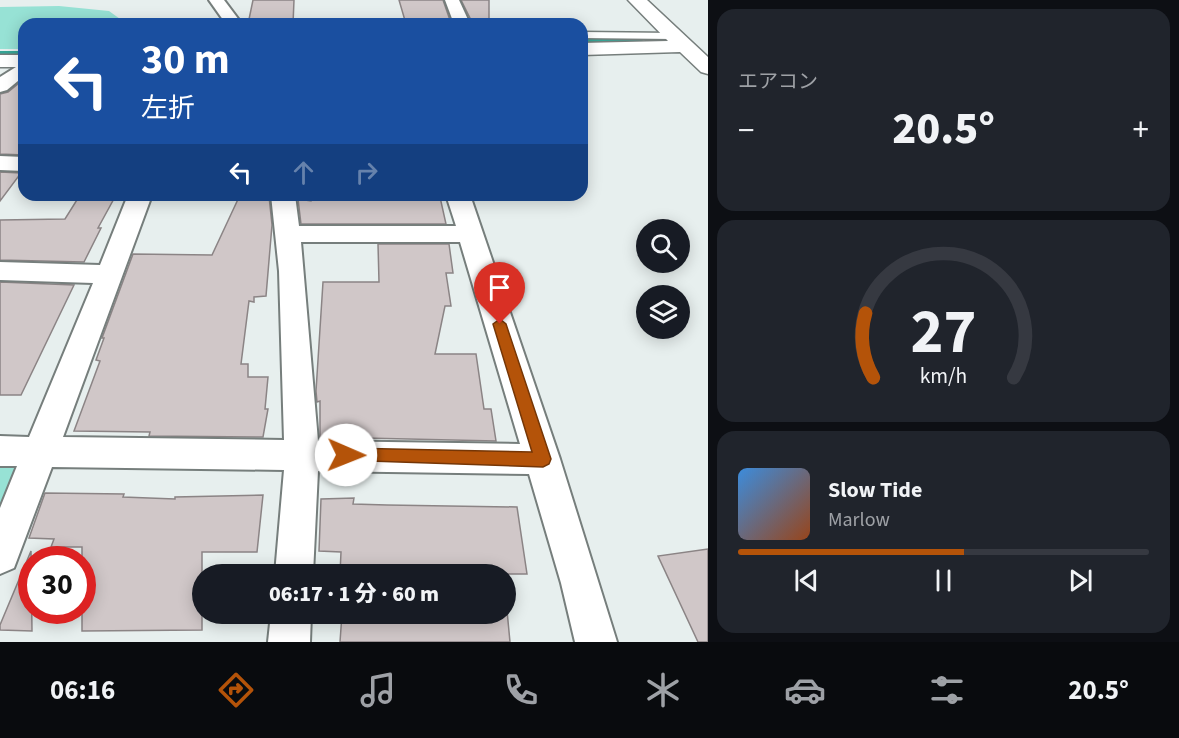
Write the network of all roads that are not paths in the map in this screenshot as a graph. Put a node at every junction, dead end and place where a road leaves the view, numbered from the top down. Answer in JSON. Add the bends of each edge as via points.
{"nodes":[{"id":1,"x":216,"y":0,"type":"edge"},
{"id":2,"x":452,"y":0,"type":"edge"},
{"id":3,"x":637,"y":0,"type":"edge"},
{"id":4,"x":230,"y":18,"type":"edge"},
{"id":5,"x":460,"y":18,"type":"edge"},
{"id":6,"x":588,"y":34,"type":"edge"},
{"id":7,"x":678,"y":41,"type":"junction"},
{"id":8,"x":588,"y":48,"type":"edge"},
{"id":9,"x":0,"y":61,"type":"edge"},
{"id":10,"x":18,"y":61,"type":"edge"},
{"id":11,"x":708,"y":68,"type":"edge"},
{"id":12,"x":18,"y":72,"type":"edge"},
{"id":13,"x":0,"y":86,"type":"edge"},
{"id":14,"x":0,"y":163,"type":"edge"},
{"id":15,"x":18,"y":164,"type":"edge"},
{"id":16,"x":138,"y":201,"type":"edge"},
{"id":17,"x":284,"y":201,"type":"edge"},
{"id":18,"x":460,"y":201,"type":"edge"},
{"id":19,"x":288,"y":234,"type":"junction"},
{"id":20,"x":471,"y":234,"type":"junction"},
{"id":21,"x":0,"y":271,"type":"edge"},
{"id":22,"x":109,"y":274,"type":"junction"},
{"id":23,"x":0,"y":451,"type":"edge"},
{"id":24,"x":38,"y":452,"type":"junction"},
{"id":25,"x":302,"y":454,"type":"junction"},
{"id":26,"x":543,"y":459,"type":"junction"},
{"id":27,"x":0,"y":555,"type":"edge"},
{"id":28,"x":295,"y":564,"type":"edge"},
{"id":29,"x":290,"y":624,"type":"edge"},
{"id":30,"x":289,"y":642,"type":"edge"},
{"id":31,"x":596,"y":642,"type":"edge"}],
"edges":[{"from":1,"to":4,"type":"street"},
{"from":2,"to":5,"type":"street"},
{"from":3,"to":7,"type":"street"},
{"from":6,"to":7,"type":"lane"},
{"from":7,"to":8,"type":"street"},
{"from":7,"to":11,"type":"street"},
{"from":9,"to":10,"type":"street"},
{"from":12,"to":13,"type":"street"},
{"from":14,"to":15,"type":"street"},
{"from":16,"to":22,"type":"street"},
{"from":17,"to":19,"type":"street"},
{"from":18,"to":20,"type":"street"},
{"from":19,"to":20,"type":"street"},
{"from":19,"to":25,"type":"street"},
{"from":20,"to":26,"type":"street"},
{"from":21,"to":22,"type":"street"},
{"from":22,"to":24,"type":"street"},
{"from":23,"to":24,"type":"street"},
{"from":24,"to":25,"type":"street"},
{"from":24,"to":27,"type":"street"},
{"from":25,"to":26,"type":"street"},
{"from":25,"to":28,"type":"street"},
{"from":26,"to":31,"type":"street"},
{"from":29,"to":30,"type":"street"}]}
